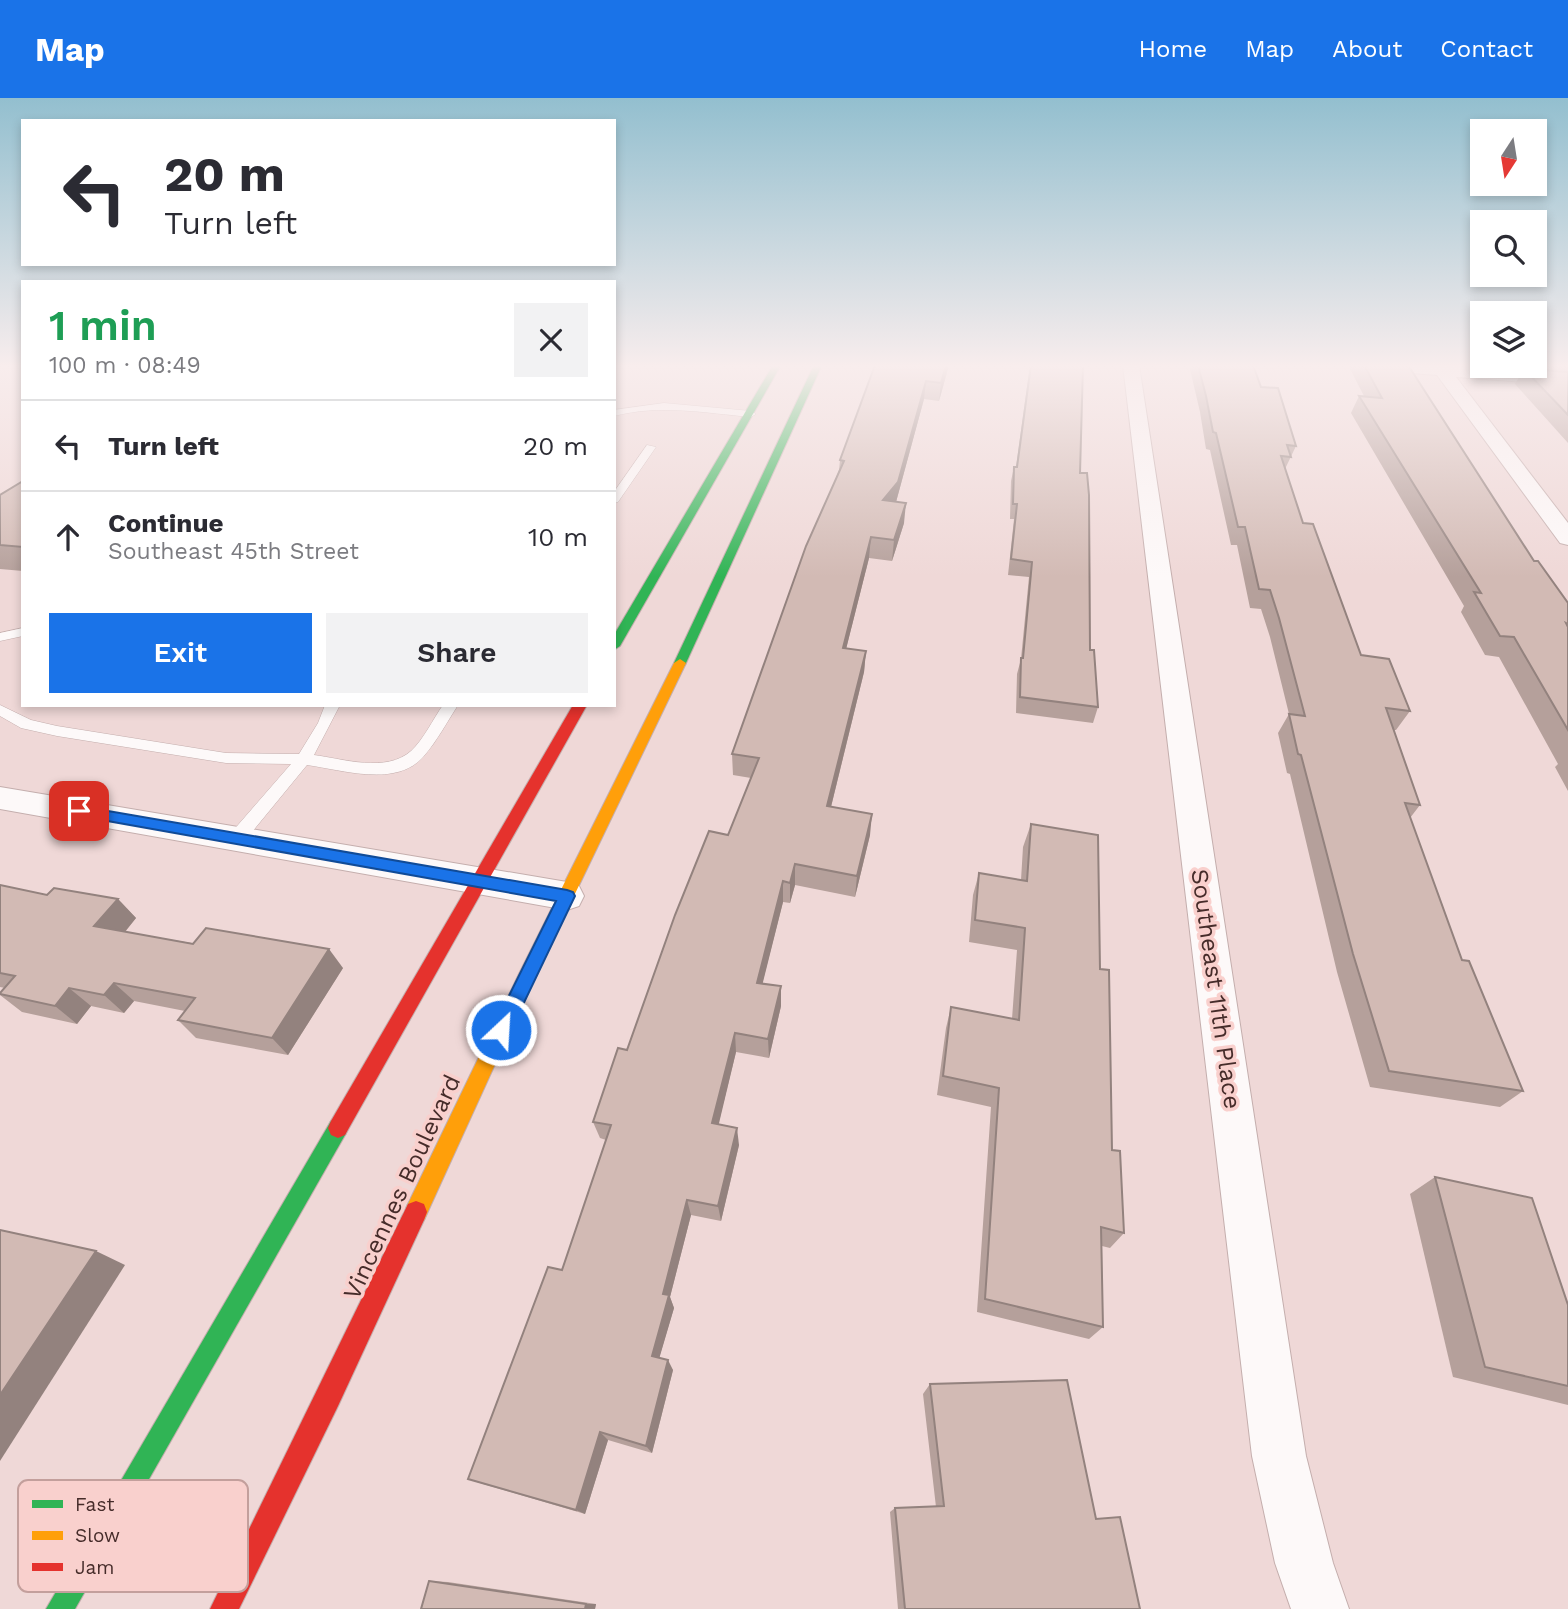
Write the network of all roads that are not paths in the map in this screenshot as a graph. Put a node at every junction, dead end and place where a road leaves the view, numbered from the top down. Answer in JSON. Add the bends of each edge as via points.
{"nodes":[{"id":1,"x":738,"y":436,"type":"edge"},
{"id":2,"x":785,"y":436,"type":"edge"},
{"id":3,"x":1141,"y":436,"type":"edge"},
{"id":4,"x":1496,"y":436,"type":"edge"},
{"id":5,"x":651,"y":447,"type":"dead end"},
{"id":6,"x":616,"y":497,"type":"edge"},
{"id":7,"x":1568,"y":538,"type":"edge"},
{"id":8,"x":616,"y":611,"type":"edge"},
{"id":9,"x":633,"y":614,"type":"junction"},
{"id":10,"x":21,"y":632,"type":"edge"},
{"id":11,"x":0,"y":637,"type":"edge"},
{"id":12,"x":616,"y":643,"type":"edge"},
{"id":13,"x":332,"y":707,"type":"edge"},
{"id":14,"x":450,"y":707,"type":"edge"},
{"id":15,"x":579,"y":707,"type":"edge"},
{"id":16,"x":0,"y":710,"type":"edge"},
{"id":17,"x":302,"y":759,"type":"junction"},
{"id":18,"x":0,"y":797,"type":"edge"},
{"id":19,"x":237,"y":838,"type":"junction"},
{"id":20,"x":480,"y":880,"type":"junction"},
{"id":21,"x":567,"y":896,"type":"junction"},
{"id":22,"x":137,"y":1480,"type":"edge"},
{"id":23,"x":248,"y":1561,"type":"edge"},
{"id":24,"x":70,"y":1592,"type":"edge"},
{"id":25,"x":232,"y":1592,"type":"edge"},
{"id":26,"x":60,"y":1609,"type":"edge"},
{"id":27,"x":224,"y":1609,"type":"edge"},
{"id":28,"x":1320,"y":1609,"type":"edge"}],
"edges":[{"from":1,"to":9,"type":"street"},
{"from":2,"to":21,"type":"street","name":"Vincennes Boulevard"},
{"from":3,"to":28,"type":"street","name":"Southeast 11th Place","via":[[1279,1456],[1304,1563]]},
{"from":4,"to":7,"type":"street"},
{"from":5,"to":6,"type":"lane"},
{"from":8,"to":9,"type":"lane"},
{"from":9,"to":12,"type":"street"},
{"from":10,"to":11,"type":"lane"},
{"from":13,"to":17,"type":"lane"},
{"from":14,"to":17,"type":"lane","via":[[417,754],[399,766],[377,769]]},
{"from":15,"to":20,"type":"street"},
{"from":16,"to":17,"type":"lane","via":[[26,724],[83,736],[226,758]]},
{"from":17,"to":19,"type":"lane"},
{"from":18,"to":19,"type":"street"},
{"from":19,"to":20,"type":"street"},
{"from":20,"to":21,"type":"street"},
{"from":20,"to":22,"type":"street"},
{"from":21,"to":23,"type":"street","name":"Vincennes Boulevard"},
{"from":24,"to":26,"type":"street"},
{"from":25,"to":27,"type":"street","name":"Vincennes Boulevard"}]}
